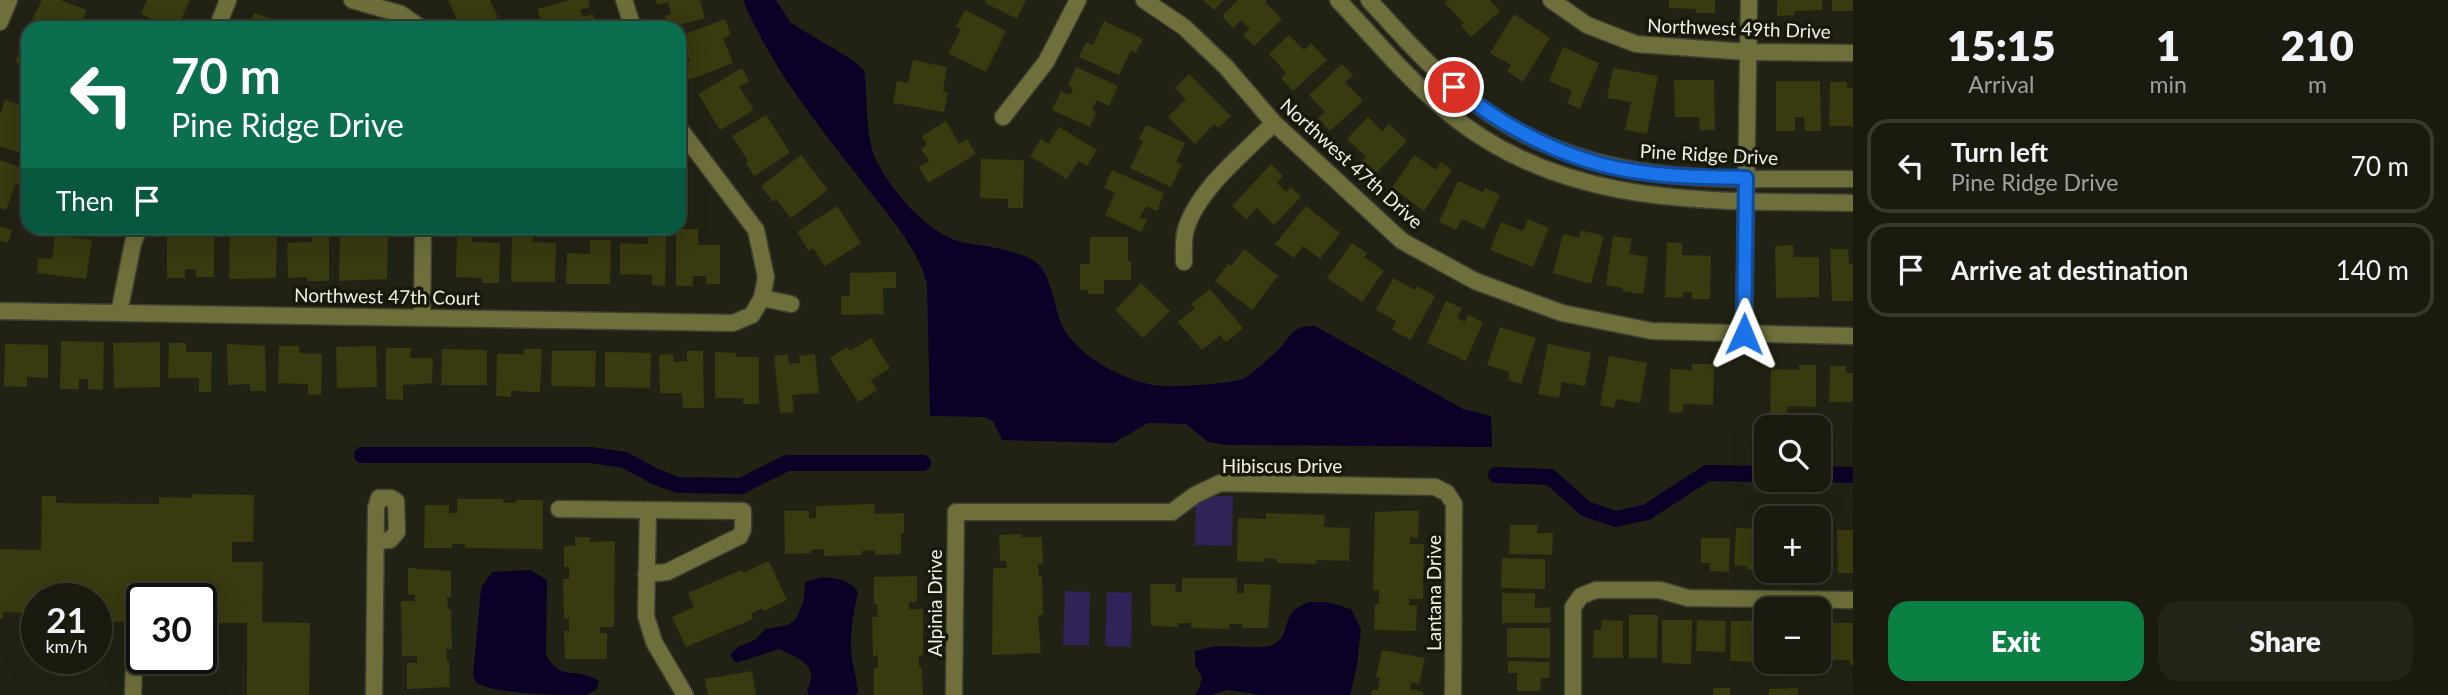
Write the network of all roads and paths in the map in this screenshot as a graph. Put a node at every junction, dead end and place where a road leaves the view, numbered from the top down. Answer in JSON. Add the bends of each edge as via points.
{"nodes":[{"id":1,"x":9,"y":0,"type":"edge"},
{"id":2,"x":228,"y":0,"type":"edge"},
{"id":3,"x":352,"y":0,"type":"edge"},
{"id":4,"x":624,"y":0,"type":"edge"},
{"id":5,"x":1078,"y":0,"type":"edge"},
{"id":6,"x":1144,"y":0,"type":"edge"},
{"id":7,"x":1338,"y":0,"type":"edge"},
{"id":8,"x":1369,"y":0,"type":"edge"},
{"id":9,"x":1551,"y":0,"type":"edge"},
{"id":10,"x":1749,"y":0,"type":"edge"},
{"id":11,"x":220,"y":21,"type":"edge"},
{"id":12,"x":411,"y":21,"type":"edge"},
{"id":13,"x":631,"y":21,"type":"edge"},
{"id":14,"x":0,"y":22,"type":"edge"},
{"id":15,"x":1748,"y":52,"type":"junction"},
{"id":16,"x":1853,"y":53,"type":"edge"},
{"id":17,"x":1003,"y":117,"type":"dead end"},
{"id":18,"x":1274,"y":123,"type":"junction"},
{"id":19,"x":686,"y":137,"type":"edge"},
{"id":20,"x":1746,"y":178,"type":"junction"},
{"id":21,"x":1853,"y":179,"type":"edge"},
{"id":22,"x":1746,"y":201,"type":"junction"},
{"id":23,"x":1853,"y":203,"type":"edge"},
{"id":24,"x":136,"y":235,"type":"edge"},
{"id":25,"x":424,"y":235,"type":"edge"},
{"id":26,"x":1184,"y":262,"type":"dead end"},
{"id":27,"x":762,"y":298,"type":"junction"},
{"id":28,"x":791,"y":304,"type":"dead end"},
{"id":29,"x":0,"y":311,"type":"edge"},
{"id":30,"x":119,"y":313,"type":"junction"},
{"id":31,"x":422,"y":317,"type":"junction"},
{"id":32,"x":1744,"y":334,"type":"junction"},
{"id":33,"x":1853,"y":336,"type":"edge"},
{"id":34,"x":1447,"y":493,"type":"joint"},
{"id":35,"x":559,"y":509,"type":"dead end"},
{"id":36,"x":648,"y":510,"type":"junction"},
{"id":37,"x":956,"y":512,"type":"joint"},
{"id":38,"x":376,"y":541,"type":"dead end"},
{"id":39,"x":646,"y":574,"type":"junction"},
{"id":40,"x":1853,"y":600,"type":"edge"},
{"id":41,"x":134,"y":674,"type":"edge"},
{"id":42,"x":133,"y":695,"type":"edge"},
{"id":43,"x":374,"y":695,"type":"edge"},
{"id":44,"x":685,"y":695,"type":"edge"},
{"id":45,"x":954,"y":695,"type":"edge"},
{"id":46,"x":1453,"y":695,"type":"edge"},
{"id":47,"x":1573,"y":695,"type":"edge"}],
"edges":[{"from":1,"to":14,"type":"street"},
{"from":2,"to":11,"type":"street"},
{"from":3,"to":12,"type":"street"},
{"from":4,"to":13,"type":"street"},
{"from":5,"to":17,"type":"street","via":[[1046,62]]},
{"from":6,"to":18,"type":"street","name":"Northwest 47th Drive","via":[[1184,27]]},
{"from":7,"to":22,"type":"street","via":[[1447,111],[1521,159],[1625,192]]},
{"from":8,"to":20,"type":"street","name":"Pine Ridge Drive","via":[[1430,65],[1480,108],[1513,128],[1584,159],[1630,171]]},
{"from":9,"to":15,"type":"street","name":"Northwest 49th Drive","via":[[1587,25],[1636,44]]},
{"from":10,"to":15,"type":"street"},
{"from":15,"to":16,"type":"street","name":"Northwest 49th Drive"},
{"from":15,"to":20,"type":"street"},
{"from":18,"to":26,"type":"street","via":[[1199,201],[1186,230]]},
{"from":18,"to":32,"type":"street","name":"Northwest 47th Drive","via":[[1402,241],[1475,281],[1562,313],[1652,331]]},
{"from":19,"to":27,"type":"street","via":[[756,230],[766,277]]},
{"from":20,"to":21,"type":"street","name":"Pine Ridge Drive"},
{"from":20,"to":22,"type":"street"},
{"from":22,"to":23,"type":"street"},
{"from":22,"to":32,"type":"street"},
{"from":24,"to":30,"type":"street"},
{"from":25,"to":31,"type":"street"},
{"from":27,"to":28,"type":"street"},
{"from":27,"to":31,"type":"street","name":"Northwest 47th Court","via":[[752,315],[733,323]]},
{"from":29,"to":30,"type":"street","name":"Northwest 47th Court"},
{"from":30,"to":31,"type":"street","name":"Northwest 47th Court"},
{"from":32,"to":33,"type":"street","name":"Northwest 47th Drive"},
{"from":34,"to":37,"type":"street","name":"Hibiscus Drive","via":[[1435,487],[1220,483],[1172,512]]},
{"from":34,"to":46,"type":"street","name":"Lantana Drive","via":[[1454,504]]},
{"from":35,"to":36,"type":"street"},
{"from":36,"to":39,"type":"street"},
{"from":36,"to":39,"type":"street","via":[[743,510],[743,529],[740,536],[667,572]]},
{"from":37,"to":45,"type":"street","name":"Alpinia Drive"},
{"from":38,"to":43,"type":"street"},
{"from":39,"to":44,"type":"street","via":[[646,616],[654,642]]},
{"from":40,"to":47,"type":"street","via":[[1688,598],[1660,590],[1596,590],[1581,596],[1573,607]]},
{"from":41,"to":42,"type":"street"}]}
